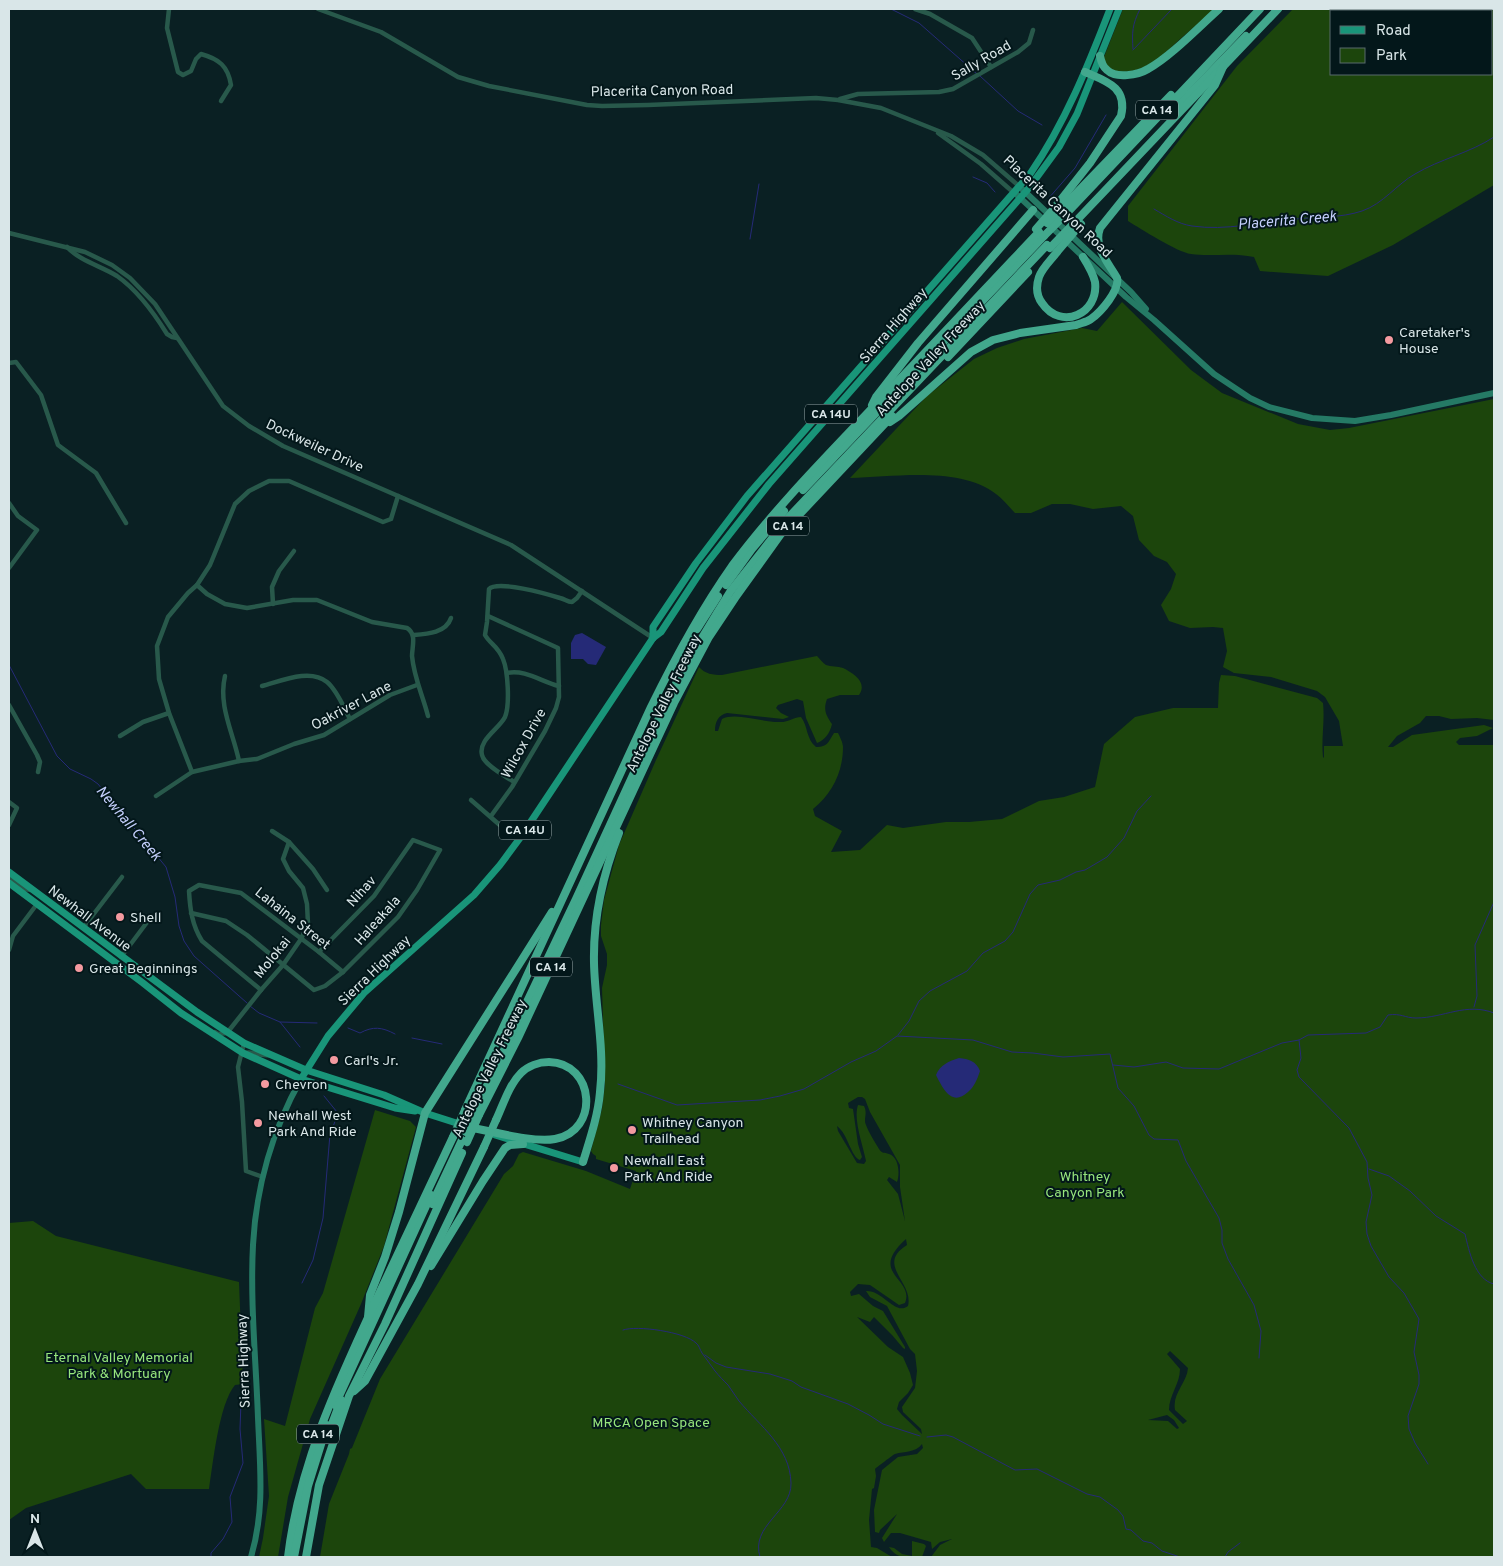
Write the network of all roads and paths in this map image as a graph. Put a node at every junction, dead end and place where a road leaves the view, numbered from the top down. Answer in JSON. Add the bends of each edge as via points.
{"nodes":[{"id":1,"x":170,"y":9,"type":"edge"},
{"id":2,"x":318,"y":9,"type":"edge"},
{"id":3,"x":915,"y":9,"type":"edge"},
{"id":4,"x":1110,"y":9,"type":"edge"},
{"id":5,"x":1119,"y":9,"type":"edge"},
{"id":6,"x":1219,"y":9,"type":"edge"},
{"id":7,"x":1253,"y":9,"type":"edge"},
{"id":8,"x":1260,"y":9,"type":"edge"},
{"id":9,"x":1271,"y":9,"type":"edge"},
{"id":10,"x":1278,"y":9,"type":"edge"},
{"id":11,"x":1033,"y":30,"type":"dead end"},
{"id":12,"x":1100,"y":56,"type":"junction"},
{"id":13,"x":990,"y":67,"type":"junction"},
{"id":14,"x":1223,"y":67,"type":"junction"},
{"id":15,"x":1088,"y":73,"type":"junction"},
{"id":16,"x":878,"y":94,"type":"junction"},
{"id":17,"x":838,"y":100,"type":"junction"},
{"id":18,"x":221,"y":101,"type":"dead end"},
{"id":19,"x":876,"y":106,"type":"junction"},
{"id":20,"x":931,"y":128,"type":"junction"},
{"id":21,"x":1020,"y":193,"type":"junction"},
{"id":22,"x":1033,"y":210,"type":"junction"},
{"id":23,"x":1060,"y":211,"type":"junction"},
{"id":24,"x":1077,"y":220,"type":"junction"},
{"id":25,"x":9,"y":232,"type":"edge"},
{"id":26,"x":1040,"y":233,"type":"junction"},
{"id":27,"x":1051,"y":248,"type":"junction"},
{"id":28,"x":1083,"y":257,"type":"junction"},
{"id":29,"x":1118,"y":278,"type":"junction"},
{"id":30,"x":1117,"y":289,"type":"junction"},
{"id":31,"x":1154,"y":320,"type":"junction"},
{"id":32,"x":9,"y":363,"type":"edge"},
{"id":33,"x":1494,"y":394,"type":"edge"},
{"id":34,"x":869,"y":411,"type":"junction"},
{"id":35,"x":882,"y":427,"type":"junction"},
{"id":36,"x":398,"y":496,"type":"junction"},
{"id":37,"x":9,"y":503,"type":"edge"},
{"id":38,"x":126,"y":522,"type":"dead end"},
{"id":39,"x":294,"y":551,"type":"dead end"},
{"id":40,"x":9,"y":568,"type":"edge"},
{"id":41,"x":198,"y":585,"type":"junction"},
{"id":42,"x":582,"y":591,"type":"junction"},
{"id":43,"x":273,"y":604,"type":"junction"},
{"id":44,"x":704,"y":614,"type":"junction"},
{"id":45,"x":488,"y":616,"type":"junction"},
{"id":46,"x":451,"y":618,"type":"dead end"},
{"id":47,"x":413,"y":635,"type":"junction"},
{"id":48,"x":653,"y":638,"type":"junction"},
{"id":49,"x":682,"y":665,"type":"junction"},
{"id":50,"x":507,"y":673,"type":"junction"},
{"id":51,"x":226,"y":676,"type":"dead end"},
{"id":52,"x":417,"y":685,"type":"junction"},
{"id":53,"x":262,"y":686,"type":"dead end"},
{"id":54,"x":559,"y":686,"type":"junction"},
{"id":55,"x":9,"y":705,"type":"edge"},
{"id":56,"x":169,"y":713,"type":"junction"},
{"id":57,"x":11,"y":714,"type":"edge"},
{"id":58,"x":428,"y":716,"type":"dead end"},
{"id":59,"x":350,"y":719,"type":"junction"},
{"id":60,"x":120,"y":736,"type":"dead end"},
{"id":61,"x":238,"y":761,"type":"junction"},
{"id":62,"x":38,"y":772,"type":"dead end"},
{"id":63,"x":192,"y":772,"type":"junction"},
{"id":64,"x":514,"y":782,"type":"junction"},
{"id":65,"x":156,"y":796,"type":"dead end"},
{"id":66,"x":471,"y":800,"type":"dead end"},
{"id":67,"x":9,"y":802,"type":"edge"},
{"id":68,"x":491,"y":816,"type":"junction"},
{"id":69,"x":620,"y":818,"type":"junction"},
{"id":70,"x":9,"y":825,"type":"edge"},
{"id":71,"x":502,"y":827,"type":"dead end"},
{"id":72,"x":272,"y":831,"type":"dead end"},
{"id":73,"x":289,"y":842,"type":"junction"},
{"id":74,"x":440,"y":850,"type":"joint"},
{"id":75,"x":9,"y":872,"type":"edge"},
{"id":76,"x":122,"y":876,"type":"dead end"},
{"id":77,"x":9,"y":878,"type":"edge"},
{"id":78,"x":9,"y":883,"type":"edge"},
{"id":79,"x":568,"y":886,"type":"junction"},
{"id":80,"x":32,"y":890,"type":"junction"},
{"id":81,"x":327,"y":890,"type":"dead end"},
{"id":82,"x":37,"y":904,"type":"junction"},
{"id":83,"x":191,"y":913,"type":"junction"},
{"id":84,"x":67,"y":917,"type":"junction"},
{"id":85,"x":150,"y":917,"type":"dead end"},
{"id":86,"x":83,"y":928,"type":"junction"},
{"id":87,"x":90,"y":938,"type":"junction"},
{"id":88,"x":302,"y":939,"type":"junction"},
{"id":89,"x":9,"y":950,"type":"edge"},
{"id":90,"x":319,"y":952,"type":"junction"},
{"id":91,"x":121,"y":957,"type":"junction"},
{"id":92,"x":283,"y":965,"type":"junction"},
{"id":93,"x":342,"y":972,"type":"junction"},
{"id":94,"x":261,"y":990,"type":"junction"},
{"id":95,"x":181,"y":1013,"type":"junction"},
{"id":96,"x":227,"y":1033,"type":"junction"},
{"id":97,"x":244,"y":1043,"type":"junction"},
{"id":98,"x":243,"y":1053,"type":"junction"},
{"id":99,"x":270,"y":1055,"type":"junction"},
{"id":100,"x":306,"y":1070,"type":"junction"},
{"id":101,"x":301,"y":1079,"type":"junction"},
{"id":102,"x":425,"y":1113,"type":"junction"},
{"id":103,"x":472,"y":1113,"type":"junction"},
{"id":104,"x":468,"y":1127,"type":"junction"},
{"id":105,"x":460,"y":1140,"type":"junction"},
{"id":106,"x":523,"y":1144,"type":"junction"},
{"id":107,"x":583,"y":1162,"type":"joint"},
{"id":108,"x":263,"y":1177,"type":"junction"},
{"id":109,"x":418,"y":1284,"type":"junction"},
{"id":110,"x":368,"y":1317,"type":"junction"},
{"id":111,"x":349,"y":1396,"type":"junction"},
{"id":112,"x":251,"y":1557,"type":"edge"},
{"id":113,"x":288,"y":1557,"type":"edge"},
{"id":114,"x":294,"y":1557,"type":"edge"},
{"id":115,"x":299,"y":1557,"type":"edge"},
{"id":116,"x":306,"y":1557,"type":"edge"}],
"edges":[{"from":1,"to":18,"type":"street","via":[[167,28],[178,72],[191,71],[201,54],[220,61],[229,73],[231,85]]},
{"from":2,"to":17,"type":"street","name":"Placerita Canyon Road","via":[[381,32],[458,77],[587,105],[796,98]]},
{"from":3,"to":13,"type":"street","via":[[972,38]]},
{"from":4,"to":15,"type":"main road","name":"Sierra Highway","number":"CA 14U"},
{"from":5,"to":12,"type":"main road","name":"Sierra Highway","number":"CA 14U"},
{"from":6,"to":12,"type":"highway","via":[[1157,64],[1143,72],[1112,74],[1105,69]]},
{"from":7,"to":23,"type":"highway","number":"CA 14"},
{"from":8,"to":23,"type":"highway"},
{"from":9,"to":24,"type":"highway"},
{"from":10,"to":14,"type":"highway","name":"Antelope Valley Freeway","number":"CA 14"},
{"from":11,"to":13,"type":"street","name":"Sally Road","via":[[1028,43],[1018,52]]},
{"from":12,"to":15,"type":"main road","name":"Sierra Highway","number":"CA 14U"},
{"from":13,"to":16,"type":"street","name":"Sally Road","via":[[953,89]]},
{"from":14,"to":24,"type":"highway","name":"Antelope Valley Freeway","number":"CA 14"},
{"from":14,"to":29,"type":"highway","via":[[1215,85],[1100,228],[1099,246]]},
{"from":15,"to":21,"type":"main road","name":"Sierra Highway","number":"CA 14U"},
{"from":15,"to":23,"type":"highway","via":[[1117,89],[1123,109]]},
{"from":16,"to":17,"type":"street","name":"Sally Road","via":[[858,94]]},
{"from":16,"to":19,"type":"street"},
{"from":17,"to":19,"type":"street","name":"Placerita Canyon Road"},
{"from":19,"to":20,"type":"street","name":"Placerita Canyon Road"},
{"from":20,"to":21,"type":"street","name":"Placerita Canyon Road"},
{"from":20,"to":21,"type":"street","name":"Placerita Canyon Road","via":[[977,150]]},
{"from":21,"to":22,"type":"main road","name":"Placerita Canyon Road"},
{"from":21,"to":29,"type":"main road","name":"Placerita Canyon Road"},
{"from":21,"to":48,"type":"main road","name":"Sierra Highway","number":"CA 14U","via":[[769,484]]},
{"from":21,"to":48,"type":"main road","name":"Sierra Highway","number":"CA 14U","via":[[747,496],[653,627]]},
{"from":22,"to":28,"type":"main road","name":"Placerita Canyon Road"},
{"from":22,"to":34,"type":"highway","via":[[918,343],[876,397]]},
{"from":23,"to":26,"type":"highway","bridge":true},
{"from":23,"to":26,"type":"highway","bridge":true},
{"from":24,"to":27,"type":"highway","name":"Antelope Valley Freeway","number":"CA 14","bridge":true},
{"from":25,"to":36,"type":"street","name":"Dockweiler Drive","via":[[67,247],[77,256],[124,281],[167,334],[177,338],[223,406],[249,426],[283,446]]},
{"from":26,"to":34,"type":"highway","name":"Antelope Valley Freeway","number":"CA 14"},
{"from":26,"to":44,"type":"highway","via":[[791,502]]},
{"from":27,"to":28,"type":"highway","via":[[1036,289],[1044,306],[1059,317],[1081,313],[1092,302],[1095,281]]},
{"from":27,"to":35,"type":"highway","name":"Antelope Valley Freeway","number":"CA 14"},
{"from":27,"to":49,"type":"highway","via":[[788,518],[730,592]]},
{"from":28,"to":30,"type":"main road","name":"Placerita Canyon Road"},
{"from":29,"to":30,"type":"highway"},
{"from":29,"to":31,"type":"main road","name":"Placerita Canyon Road"},
{"from":30,"to":31,"type":"main road","name":"Placerita Canyon Road"},
{"from":30,"to":35,"type":"highway","via":[[1097,314],[1085,322],[1006,336],[976,349]]},
{"from":31,"to":33,"type":"main road","name":"Placerita Canyon Road","via":[[1231,387],[1290,414],[1355,421]]},
{"from":32,"to":38,"type":"street","via":[[16,362],[41,395],[58,445],[96,473]]},
{"from":34,"to":44,"type":"highway","name":"Antelope Valley Freeway","number":"CA 14","via":[[764,525],[732,567]]},
{"from":35,"to":49,"type":"highway","name":"Antelope Valley Freeway","number":"CA 14","via":[[781,534],[709,637]]},
{"from":36,"to":41,"type":"street","via":[[391,519],[383,522],[289,481],[269,481],[249,491],[235,504],[210,565]]},
{"from":36,"to":42,"type":"street","name":"Dockweiler Drive","via":[[511,545]]},
{"from":37,"to":40,"type":"street","via":[[18,516],[37,530]]},
{"from":39,"to":43,"type":"street","via":[[272,587]]},
{"from":41,"to":43,"type":"street","via":[[226,604],[247,608]]},
{"from":41,"to":56,"type":"street","via":[[168,617],[157,646],[159,679]]},
{"from":42,"to":45,"type":"street","via":[[572,602],[540,592],[494,585],[489,588]]},
{"from":42,"to":48,"type":"street","name":"Dockweiler Drive"},
{"from":43,"to":47,"type":"street","via":[[317,600],[372,622],[407,628]]},
{"from":44,"to":49,"type":"highway","name":"Antelope Valley Freeway","number":"CA 14"},
{"from":45,"to":50,"type":"street","via":[[485,637],[498,649]]},
{"from":45,"to":54,"type":"street","name":"Wilcox Drive","via":[[556,646]]},
{"from":46,"to":47,"type":"street","via":[[444,629]]},
{"from":47,"to":52,"type":"street"},
{"from":48,"to":100,"type":"main road","name":"Sierra Highway","number":"CA 14U","via":[[500,865],[474,895],[364,993],[334,1028]]},
{"from":49,"to":69,"type":"highway","name":"Antelope Valley Freeway","number":"CA 14","via":[[674,703]]},
{"from":49,"to":79,"type":"highway","name":"Antelope Valley Freeway","number":"CA 14"},
{"from":49,"to":103,"type":"highway"},
{"from":50,"to":54,"type":"street","via":[[522,673]]},
{"from":50,"to":64,"type":"street","via":[[506,715],[483,744],[481,753],[485,762]]},
{"from":51,"to":61,"type":"street","via":[[223,703]]},
{"from":52,"to":58,"type":"street"},
{"from":52,"to":59,"type":"street","name":"Oakriver Lane","via":[[390,695]]},
{"from":53,"to":59,"type":"street","via":[[304,676],[320,678],[332,687]]},
{"from":54,"to":64,"type":"street","name":"Wilcox Drive","via":[[559,697],[545,731]]},
{"from":55,"to":57,"type":"street"},
{"from":56,"to":60,"type":"street","via":[[143,722]]},
{"from":56,"to":63,"type":"street"},
{"from":57,"to":62,"type":"street","via":[[37,755],[40,762]]},
{"from":59,"to":61,"type":"street","name":"Oakriver Lane","via":[[324,735],[257,759]]},
{"from":61,"to":63,"type":"street","name":"Oakriver Lane"},
{"from":63,"to":65,"type":"street","name":"Oakriver Lane"},
{"from":64,"to":68,"type":"street","name":"Wilcox Drive"},
{"from":66,"to":68,"type":"street"},
{"from":67,"to":70,"type":"street","via":[[17,808]]},
{"from":68,"to":71,"type":"street"},
{"from":69,"to":103,"type":"highway","name":"Antelope Valley Freeway","number":"CA 14","via":[[522,1029]]},
{"from":69,"to":107,"type":"highway","via":[[620,831],[602,885],[595,934],[601,1085],[595,1123]]},
{"from":72,"to":73,"type":"street"},
{"from":73,"to":81,"type":"street"},
{"from":73,"to":88,"type":"street","name":"Molokai","via":[[283,859],[303,888],[306,904],[308,924]]},
{"from":74,"to":90,"type":"street","name":"Nihav","via":[[413,840],[374,896]]},
{"from":74,"to":93,"type":"street","name":"Haleakala","via":[[398,917]]},
{"from":75,"to":80,"type":"main road","name":"Newhall Avenue"},
{"from":76,"to":86,"type":"street"},
{"from":77,"to":80,"type":"street","via":[[24,890]]},
{"from":78,"to":82,"type":"main road","name":"Newhall Avenue"},
{"from":79,"to":102,"type":"highway"},
{"from":79,"to":103,"type":"highway","name":"Antelope Valley Freeway","number":"CA 14"},
{"from":80,"to":84,"type":"main road","name":"Newhall Avenue"},
{"from":82,"to":84,"type":"main road","via":[[44,904]]},
{"from":82,"to":87,"type":"main road","name":"Newhall Avenue","via":[[68,927]]},
{"from":82,"to":89,"type":"street","via":[[13,936]]},
{"from":83,"to":88,"type":"street","name":"Lahaina Street","via":[[189,891],[199,885],[241,893]]},
{"from":83,"to":92,"type":"street","via":[[226,922]]},
{"from":83,"to":94,"type":"street","via":[[202,941]]},
{"from":84,"to":86,"type":"main road","name":"Newhall Avenue"},
{"from":85,"to":91,"type":"street"},
{"from":86,"to":87,"type":"main road","name":"Newhall Avenue"},
{"from":87,"to":91,"type":"main road","name":"Newhall Avenue","via":[[115,957]]},
{"from":87,"to":95,"type":"main road","name":"Newhall Avenue"},
{"from":88,"to":90,"type":"street","name":"Lahaina Street"},
{"from":88,"to":92,"type":"street","name":"Molokai"},
{"from":90,"to":93,"type":"street","name":"Lahaina Street"},
{"from":91,"to":96,"type":"main road","name":"Newhall Avenue"},
{"from":92,"to":93,"type":"street","name":"Haleakala","via":[[314,990],[325,986]]},
{"from":92,"to":94,"type":"street","name":"Molokai"},
{"from":94,"to":96,"type":"street","name":"Molokai"},
{"from":95,"to":96,"type":"street","via":[[194,1017],[218,1034]]},
{"from":95,"to":98,"type":"main road","name":"Newhall Avenue"},
{"from":96,"to":97,"type":"main road","name":"Newhall Avenue"},
{"from":97,"to":98,"type":"street"},
{"from":97,"to":99,"type":"main road","name":"Newhall Avenue"},
{"from":98,"to":99,"type":"street","via":[[261,1057]]},
{"from":98,"to":101,"type":"main road","name":"Newhall Avenue"},
{"from":98,"to":108,"type":"street","via":[[238,1067],[246,1171]]},
{"from":99,"to":100,"type":"main road","name":"Newhall Avenue"},
{"from":100,"to":101,"type":"main road","name":"Sierra Highway"},
{"from":100,"to":102,"type":"main road","name":"Newhall Avenue","via":[[384,1095]]},
{"from":101,"to":102,"type":"main road","name":"Newhall Avenue","via":[[395,1108]]},
{"from":101,"to":108,"type":"main road","name":"Sierra Highway","via":[[285,1109]]},
{"from":102,"to":104,"type":"main road","name":"Newhall Avenue"},
{"from":102,"to":110,"type":"highway","via":[[399,1212],[370,1295]]},
{"from":103,"to":105,"type":"highway","name":"Antelope Valley Freeway","number":"CA 14","bridge":true},
{"from":103,"to":105,"type":"highway","name":"Antelope Valley Freeway","number":"CA 14","bridge":true},
{"from":104,"to":106,"type":"main road","name":"Newhall Avenue"},
{"from":104,"to":109,"type":"highway","bridge":true,"via":[[534,1139],[556,1139],[569,1134],[579,1124],[585,1112],[586,1092],[570,1069],[551,1062],[525,1070],[516,1080],[496,1120],[484,1147]]},
{"from":105,"to":110,"type":"highway","name":"Antelope Valley Freeway","number":"CA 14"},
{"from":105,"to":111,"type":"highway","name":"Antelope Valley Freeway","number":"CA 14","via":[[385,1324]]},
{"from":105,"to":114,"type":"highway","via":[[324,1432],[308,1486]]},
{"from":105,"to":115,"type":"highway","via":[[328,1432],[309,1499]]},
{"from":106,"to":107,"type":"main road","name":"Newhall Avenue"},
{"from":106,"to":109,"type":"highway","via":[[505,1148]]},
{"from":108,"to":112,"type":"main road","name":"Sierra Highway","via":[[254,1230],[252,1276],[261,1505]]},
{"from":109,"to":111,"type":"highway","via":[[365,1381]]},
{"from":110,"to":113,"type":"highway","name":"Antelope Valley Freeway","number":"CA 14","via":[[314,1445],[298,1500]]},
{"from":111,"to":116,"type":"highway","name":"Antelope Valley Freeway","number":"CA 14","via":[[319,1485]]}]}
